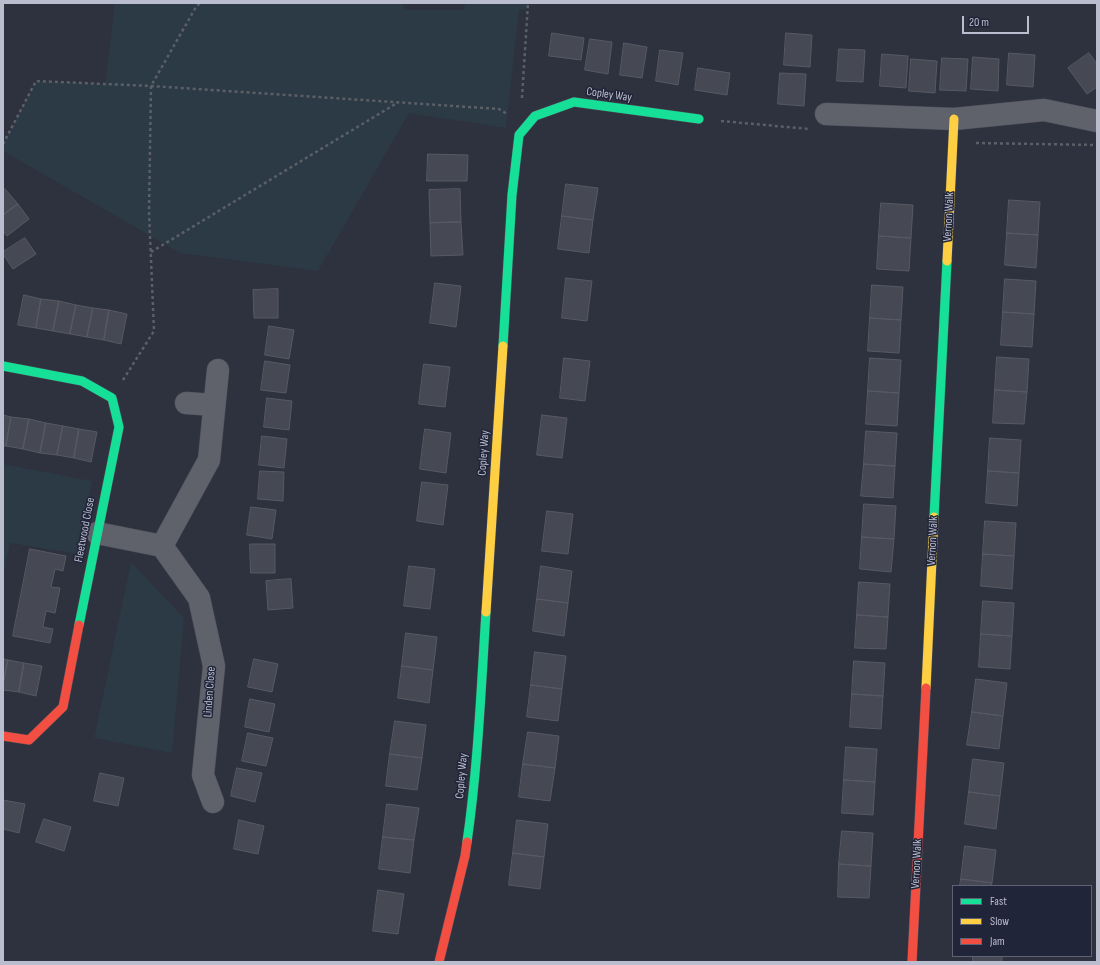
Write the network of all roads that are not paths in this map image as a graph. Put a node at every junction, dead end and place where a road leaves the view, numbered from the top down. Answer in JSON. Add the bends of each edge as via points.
{"nodes":[{"id":1,"x":826,"y":114,"type":"dead end"},
{"id":2,"x":699,"y":119,"type":"dead end"},
{"id":3,"x":954,"y":119,"type":"junction"},
{"id":4,"x":1097,"y":121,"type":"edge"},
{"id":5,"x":3,"y":366,"type":"edge"},
{"id":6,"x":218,"y":370,"type":"dead end"},
{"id":7,"x":186,"y":403,"type":"dead end"},
{"id":8,"x":214,"y":405,"type":"junction"},
{"id":9,"x":97,"y":533,"type":"junction"},
{"id":10,"x":162,"y":546,"type":"junction"},
{"id":11,"x":3,"y":736,"type":"edge"},
{"id":12,"x":213,"y":802,"type":"dead end"},
{"id":13,"x":439,"y":962,"type":"edge"},
{"id":14,"x":912,"y":962,"type":"edge"}],
"edges":[{"from":1,"to":3,"type":"street"},
{"from":2,"to":13,"type":"street","name":"Copley Way","via":[[574,102],[535,116],[519,135],[512,195],[473,799],[465,856]]},
{"from":3,"to":4,"type":"street","via":[[1044,110]]},
{"from":3,"to":14,"type":"street","name":"Vernon Walk"},
{"from":5,"to":9,"type":"street","name":"Fleetwood Close","via":[[82,381],[112,398],[118,427]]},
{"from":6,"to":8,"type":"street"},
{"from":7,"to":8,"type":"street"},
{"from":8,"to":10,"type":"street","via":[[209,460]]},
{"from":9,"to":10,"type":"street"},
{"from":9,"to":11,"type":"street","name":"Fleetwood Close","via":[[64,706],[29,740]]},
{"from":10,"to":12,"type":"street","name":"Linden Close","via":[[199,598],[214,666],[203,775]]}]}
